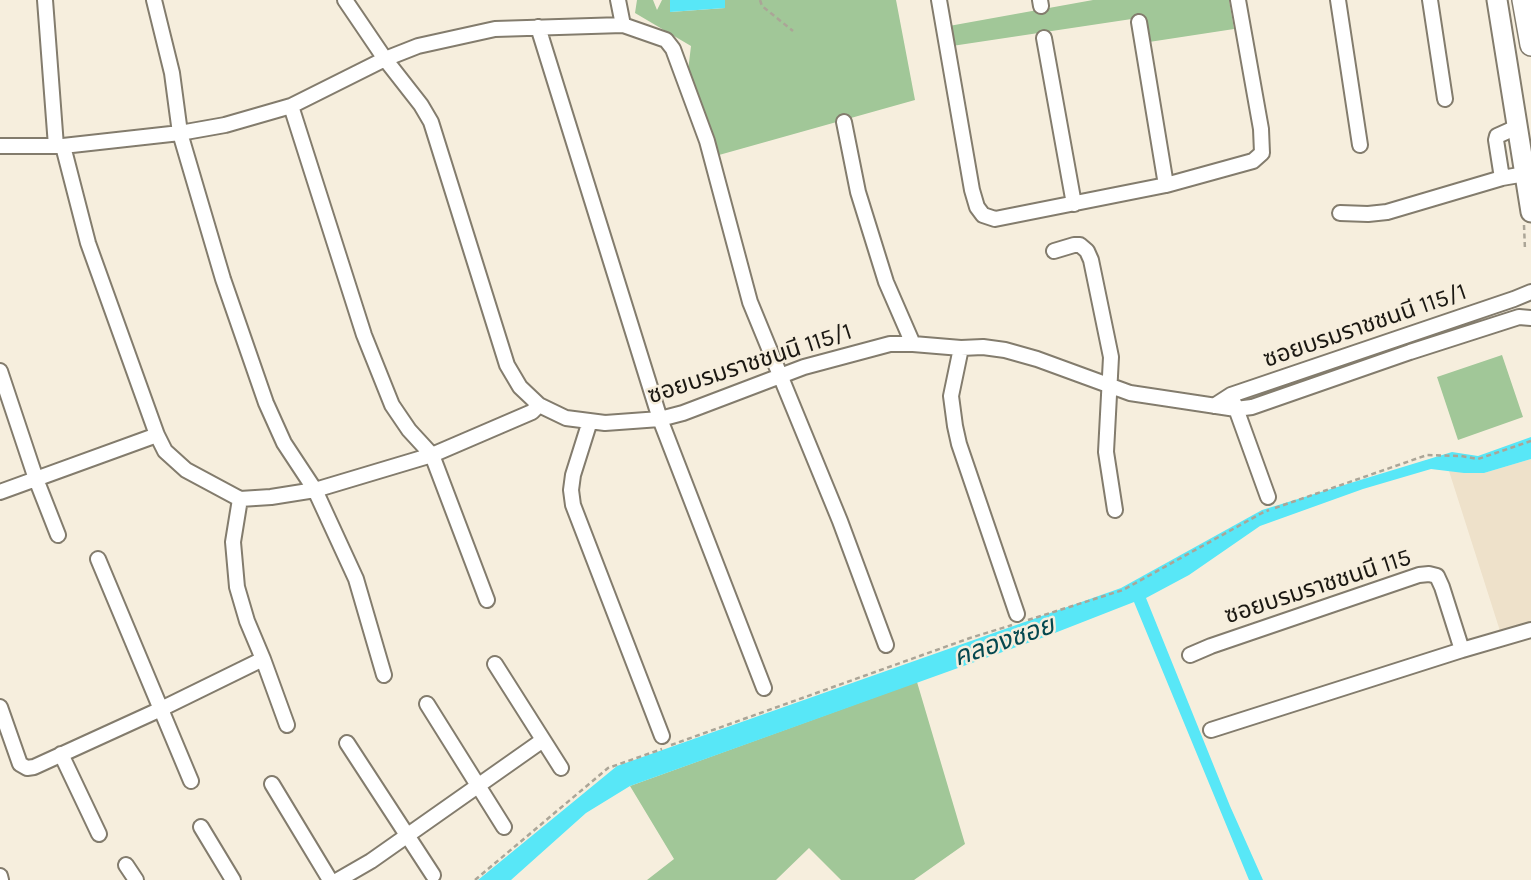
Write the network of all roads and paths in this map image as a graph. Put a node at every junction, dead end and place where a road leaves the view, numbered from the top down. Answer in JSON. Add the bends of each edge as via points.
{"nodes":[{"id":1,"x":45,"y":0,"type":"edge"},
{"id":2,"x":154,"y":0,"type":"edge"},
{"id":3,"x":345,"y":0,"type":"edge"},
{"id":4,"x":618,"y":0,"type":"edge"},
{"id":5,"x":760,"y":0,"type":"edge"},
{"id":6,"x":939,"y":0,"type":"edge"},
{"id":7,"x":1238,"y":0,"type":"edge"},
{"id":8,"x":1338,"y":0,"type":"edge"},
{"id":9,"x":1430,"y":0,"type":"edge"},
{"id":10,"x":1497,"y":0,"type":"edge"},
{"id":11,"x":1524,"y":0,"type":"edge"},
{"id":12,"x":1139,"y":22,"type":"dead end"},
{"id":13,"x":623,"y":25,"type":"junction"},
{"id":14,"x":538,"y":27,"type":"junction"},
{"id":15,"x":793,"y":31,"type":"dead end"},
{"id":16,"x":1044,"y":38,"type":"dead end"},
{"id":17,"x":1531,"y":45,"type":"edge"},
{"id":18,"x":385,"y":59,"type":"junction"},
{"id":19,"x":1445,"y":99,"type":"dead end"},
{"id":20,"x":291,"y":106,"type":"junction"},
{"id":21,"x":844,"y":122,"type":"dead end"},
{"id":22,"x":1517,"y":127,"type":"junction"},
{"id":23,"x":180,"y":133,"type":"junction"},
{"id":24,"x":1360,"y":145,"type":"dead end"},
{"id":25,"x":0,"y":146,"type":"edge"},
{"id":26,"x":60,"y":146,"type":"junction"},
{"id":27,"x":1525,"y":174,"type":"junction"},
{"id":28,"x":1502,"y":178,"type":"junction"},
{"id":29,"x":1166,"y":185,"type":"junction"},
{"id":30,"x":1073,"y":204,"type":"junction"},
{"id":31,"x":1340,"y":213,"type":"dead end"},
{"id":32,"x":1527,"y":218,"type":"edge"},
{"id":33,"x":1525,"y":250,"type":"dead end"},
{"id":34,"x":1054,"y":251,"type":"dead end"},
{"id":35,"x":1531,"y":292,"type":"edge"},
{"id":36,"x":1514,"y":299,"type":"junction"},
{"id":37,"x":1525,"y":317,"type":"edge"},
{"id":38,"x":1390,"y":342,"type":"junction"},
{"id":39,"x":913,"y":344,"type":"junction"},
{"id":40,"x":961,"y":348,"type":"junction"},
{"id":41,"x":1395,"y":357,"type":"junction"},
{"id":42,"x":0,"y":371,"type":"edge"},
{"id":43,"x":1302,"y":372,"type":"junction"},
{"id":44,"x":780,"y":375,"type":"junction"},
{"id":45,"x":1109,"y":386,"type":"junction"},
{"id":46,"x":1308,"y":388,"type":"junction"},
{"id":47,"x":1234,"y":402,"type":"junction"},
{"id":48,"x":539,"y":405,"type":"junction"},
{"id":49,"x":660,"y":419,"type":"junction"},
{"id":50,"x":590,"y":421,"type":"junction"},
{"id":51,"x":157,"y":435,"type":"junction"},
{"id":52,"x":1531,"y":442,"type":"edge"},
{"id":53,"x":432,"y":455,"type":"junction"},
{"id":54,"x":36,"y":479,"type":"junction"},
{"id":55,"x":315,"y":490,"type":"junction"},
{"id":56,"x":0,"y":492,"type":"edge"},
{"id":57,"x":1268,"y":497,"type":"dead end"},
{"id":58,"x":240,"y":499,"type":"junction"},
{"id":59,"x":1115,"y":510,"type":"dead end"},
{"id":60,"x":58,"y":535,"type":"dead end"},
{"id":61,"x":98,"y":559,"type":"dead end"},
{"id":62,"x":486,"y":600,"type":"dead end"},
{"id":63,"x":1017,"y":614,"type":"dead end"},
{"id":64,"x":1531,"y":630,"type":"edge"},
{"id":65,"x":886,"y":645,"type":"dead end"},
{"id":66,"x":1462,"y":650,"type":"junction"},
{"id":67,"x":1190,"y":655,"type":"dead end"},
{"id":68,"x":263,"y":659,"type":"junction"},
{"id":69,"x":495,"y":664,"type":"dead end"},
{"id":70,"x":384,"y":675,"type":"dead end"},
{"id":71,"x":764,"y":688,"type":"dead end"},
{"id":72,"x":427,"y":704,"type":"dead end"},
{"id":73,"x":0,"y":707,"type":"edge"},
{"id":74,"x":161,"y":709,"type":"junction"},
{"id":75,"x":287,"y":726,"type":"dead end"},
{"id":76,"x":1212,"y":730,"type":"dead end"},
{"id":77,"x":662,"y":736,"type":"dead end"},
{"id":78,"x":543,"y":740,"type":"junction"},
{"id":79,"x":347,"y":743,"type":"dead end"},
{"id":80,"x":61,"y":754,"type":"junction"},
{"id":81,"x":561,"y":768,"type":"dead end"},
{"id":82,"x":191,"y":781,"type":"dead end"},
{"id":83,"x":272,"y":784,"type":"dead end"},
{"id":84,"x":478,"y":786,"type":"junction"},
{"id":85,"x":201,"y":827,"type":"dead end"},
{"id":86,"x":504,"y":827,"type":"dead end"},
{"id":87,"x":99,"y":834,"type":"dead end"},
{"id":88,"x":407,"y":835,"type":"junction"},
{"id":89,"x":126,"y":865,"type":"dead end"},
{"id":90,"x":433,"y":875,"type":"dead end"},
{"id":91,"x":136,"y":880,"type":"edge"},
{"id":92,"x":233,"y":880,"type":"edge"},
{"id":93,"x":330,"y":880,"type":"edge"},
{"id":94,"x":338,"y":880,"type":"edge"},
{"id":95,"x":475,"y":880,"type":"edge"}],
"edges":[{"from":1,"to":26,"type":"street"},
{"from":2,"to":23,"type":"street"},
{"from":3,"to":18,"type":"street","name":"ซอยบรมราชชนนี 115/1"},
{"from":4,"to":13,"type":"street"},
{"from":5,"to":15,"type":"path"},
{"from":6,"to":30,"type":"street","via":[[976,207],[995,219]]},
{"from":7,"to":29,"type":"street","via":[[1262,153],[1254,161]]},
{"from":8,"to":24,"type":"street"},
{"from":9,"to":19,"type":"street"},
{"from":10,"to":22,"type":"main road"},
{"from":11,"to":17,"type":"highway"},
{"from":12,"to":29,"type":"street"},
{"from":13,"to":14,"type":"street"},
{"from":13,"to":44,"type":"street","via":[[666,40],[673,49],[707,141],[750,302]]},
{"from":14,"to":18,"type":"street","via":[[495,29],[418,46]]},
{"from":14,"to":49,"type":"street"},
{"from":16,"to":30,"type":"street"},
{"from":18,"to":20,"type":"street"},
{"from":18,"to":48,"type":"street","name":"ซอยบรมราชชนนี 115/1","via":[[431,122],[507,365],[520,387]]},
{"from":20,"to":23,"type":"street"},
{"from":20,"to":53,"type":"street","via":[[364,335],[392,405]]},
{"from":21,"to":39,"type":"street","via":[[862,205],[886,282]]},
{"from":22,"to":27,"type":"main road"},
{"from":22,"to":28,"type":"street","via":[[1497,136]]},
{"from":23,"to":26,"type":"street"},
{"from":23,"to":55,"type":"street","via":[[266,404],[284,443]]},
{"from":25,"to":26,"type":"street"},
{"from":26,"to":51,"type":"street","via":[[88,243]]},
{"from":27,"to":28,"type":"street"},
{"from":27,"to":32,"type":"main road"},
{"from":28,"to":31,"type":"street","via":[[1387,212]]},
{"from":29,"to":30,"type":"street"},
{"from":32,"to":33,"type":"path"},
{"from":34,"to":45,"type":"street","via":[[1080,245],[1091,260],[1111,357]]},
{"from":35,"to":36,"type":"street","name":"ซอยบรมราชชนนี 115/1"},
{"from":36,"to":37,"type":"street"},
{"from":36,"to":38,"type":"street","name":"ซอยบรมราชชนนี 115/1"},
{"from":37,"to":41,"type":"street","name":"ซอยบรมราชชนนี 115/1"},
{"from":38,"to":41,"type":"street"},
{"from":38,"to":43,"type":"street","name":"ซอยบรมราชชนนี 115/1"},
{"from":39,"to":40,"type":"street","name":"ซอยบรมราชชนนี 115/1"},
{"from":39,"to":44,"type":"street","name":"ซอยบรมราชชนนี 115/1","via":[[890,344]]},
{"from":40,"to":45,"type":"street","name":"ซอยบรมราชชนนี 115/1","via":[[1005,350]]},
{"from":40,"to":63,"type":"street","via":[[951,396],[958,444]]},
{"from":41,"to":46,"type":"street","name":"ซอยบรมราชชนนี 115/1"},
{"from":42,"to":54,"type":"street"},
{"from":43,"to":46,"type":"street"},
{"from":43,"to":47,"type":"street","name":"ซอยบรมราชชนนี 115/1"},
{"from":44,"to":49,"type":"street","name":"ซอยบรมราชชนนี 115/1"},
{"from":44,"to":65,"type":"street"},
{"from":45,"to":47,"type":"street","name":"ซอยบรมราชชนนี 115/1","via":[[1214,406]]},
{"from":45,"to":59,"type":"street","via":[[1106,452]]},
{"from":46,"to":47,"type":"street","name":"ซอยบรมราชชนนี 115/1","via":[[1252,407]]},
{"from":47,"to":57,"type":"street"},
{"from":48,"to":50,"type":"street","name":"ซอยบรมราชชนนี 115/1","via":[[566,418]]},
{"from":48,"to":53,"type":"street"},
{"from":49,"to":50,"type":"street","name":"ซอยบรมราชชนนี 115/1"},
{"from":49,"to":71,"type":"street"},
{"from":50,"to":77,"type":"street","via":[[573,475],[573,505]]},
{"from":51,"to":54,"type":"street"},
{"from":51,"to":58,"type":"street","via":[[165,451],[186,470]]},
{"from":52,"to":95,"type":"path","via":[[1478,459],[1427,454],[1398,464],[1262,513],[1124,590],[971,638],[608,768]]},
{"from":53,"to":55,"type":"street"},
{"from":53,"to":62,"type":"street"},
{"from":54,"to":56,"type":"street"},
{"from":54,"to":60,"type":"street"},
{"from":55,"to":58,"type":"street"},
{"from":55,"to":70,"type":"street","via":[[356,579]]},
{"from":58,"to":68,"type":"street","via":[[233,541],[237,587]]},
{"from":61,"to":74,"type":"street"},
{"from":64,"to":66,"type":"street"},
{"from":66,"to":67,"type":"street","name":"ซอยบรมราชชนนี 115","via":[[1442,587],[1437,576],[1429,574]]},
{"from":66,"to":76,"type":"street"},
{"from":68,"to":74,"type":"street"},
{"from":68,"to":75,"type":"street"},
{"from":69,"to":78,"type":"street"},
{"from":72,"to":84,"type":"street"},
{"from":73,"to":80,"type":"street","via":[[20,764],[34,767]]},
{"from":74,"to":80,"type":"street"},
{"from":74,"to":82,"type":"street"},
{"from":78,"to":81,"type":"street"},
{"from":78,"to":84,"type":"street"},
{"from":79,"to":88,"type":"street"},
{"from":80,"to":87,"type":"street"},
{"from":83,"to":93,"type":"street"},
{"from":84,"to":86,"type":"street"},
{"from":84,"to":88,"type":"street"},
{"from":85,"to":92,"type":"street"},
{"from":88,"to":90,"type":"street"},
{"from":88,"to":94,"type":"street"},
{"from":89,"to":91,"type":"street"}]}
